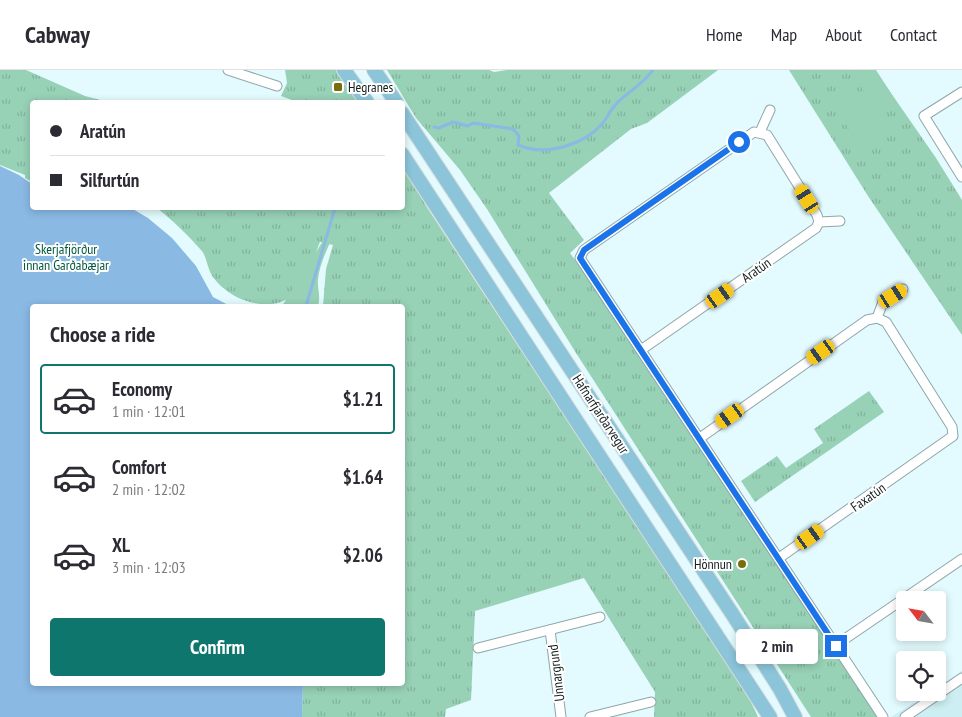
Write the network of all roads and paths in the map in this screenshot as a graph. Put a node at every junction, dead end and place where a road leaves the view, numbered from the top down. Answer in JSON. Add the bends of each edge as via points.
{"nodes":[{"id":1,"x":228,"y":70,"type":"edge"},
{"id":2,"x":344,"y":70,"type":"edge"},
{"id":3,"x":374,"y":70,"type":"edge"},
{"id":4,"x":277,"y":86,"type":"dead end"},
{"id":5,"x":962,"y":92,"type":"edge"},
{"id":6,"x":366,"y":100,"type":"edge"},
{"id":7,"x":395,"y":100,"type":"edge"},
{"id":8,"x":770,"y":110,"type":"dead end"},
{"id":9,"x":405,"y":118,"type":"edge"},
{"id":10,"x":760,"y":132,"type":"junction"},
{"id":11,"x":405,"y":159,"type":"edge"},
{"id":12,"x":962,"y":177,"type":"edge"},
{"id":13,"x":840,"y":221,"type":"dead end"},
{"id":14,"x":819,"y":222,"type":"junction"},
{"id":15,"x":903,"y":289,"type":"dead end"},
{"id":16,"x":877,"y":318,"type":"junction"},
{"id":17,"x":641,"y":350,"type":"junction"},
{"id":18,"x":958,"y":432,"type":"edge"},
{"id":19,"x":700,"y":438,"type":"junction"},
{"id":20,"x":779,"y":558,"type":"junction"},
{"id":21,"x":962,"y":559,"type":"edge"},
{"id":22,"x":600,"y":617,"type":"dead end"},
{"id":23,"x":550,"y":630,"type":"junction"},
{"id":24,"x":836,"y":646,"type":"junction"},
{"id":25,"x":478,"y":648,"type":"dead end"},
{"id":26,"x":962,"y":678,"type":"edge"},
{"id":27,"x":651,"y":702,"type":"dead end"},
{"id":28,"x":561,"y":717,"type":"edge"},
{"id":29,"x":590,"y":717,"type":"edge"},
{"id":30,"x":770,"y":717,"type":"edge"},
{"id":31,"x":795,"y":717,"type":"edge"},
{"id":32,"x":883,"y":717,"type":"edge"},
{"id":33,"x":905,"y":717,"type":"edge"}],
"edges":[{"from":1,"to":4,"type":"street"},
{"from":2,"to":6,"type":"main road"},
{"from":3,"to":7,"type":"main road"},
{"from":5,"to":12,"type":"street","via":[[924,116]]},
{"from":8,"to":10,"type":"street"},
{"from":9,"to":31,"type":"main road","name":"Hafnarfjarðarvegur","via":[[733,614]]},
{"from":10,"to":14,"type":"street","via":[[767,135]]},
{"from":10,"to":17,"type":"street","via":[[754,132],[584,250],[580,258]]},
{"from":11,"to":30,"type":"main road","name":"Hafnarfjarðarvegur"},
{"from":13,"to":14,"type":"street"},
{"from":14,"to":17,"type":"street","name":"Aratún","via":[[814,230]]},
{"from":15,"to":16,"type":"street","via":[[883,302]]},
{"from":16,"to":18,"type":"street","name":"Faxatún","via":[[886,322]]},
{"from":16,"to":19,"type":"street","via":[[867,320]]},
{"from":17,"to":19,"type":"street"},
{"from":18,"to":20,"type":"street","name":"Faxatún"},
{"from":19,"to":20,"type":"street"},
{"from":20,"to":24,"type":"street"},
{"from":21,"to":24,"type":"street"},
{"from":22,"to":23,"type":"street","name":"Unnargrund"},
{"from":23,"to":25,"type":"street","name":"Unnargrund"},
{"from":23,"to":28,"type":"street","name":"Unnargrund"},
{"from":24,"to":32,"type":"street"},
{"from":26,"to":33,"type":"street"},
{"from":27,"to":29,"type":"street"}]}
